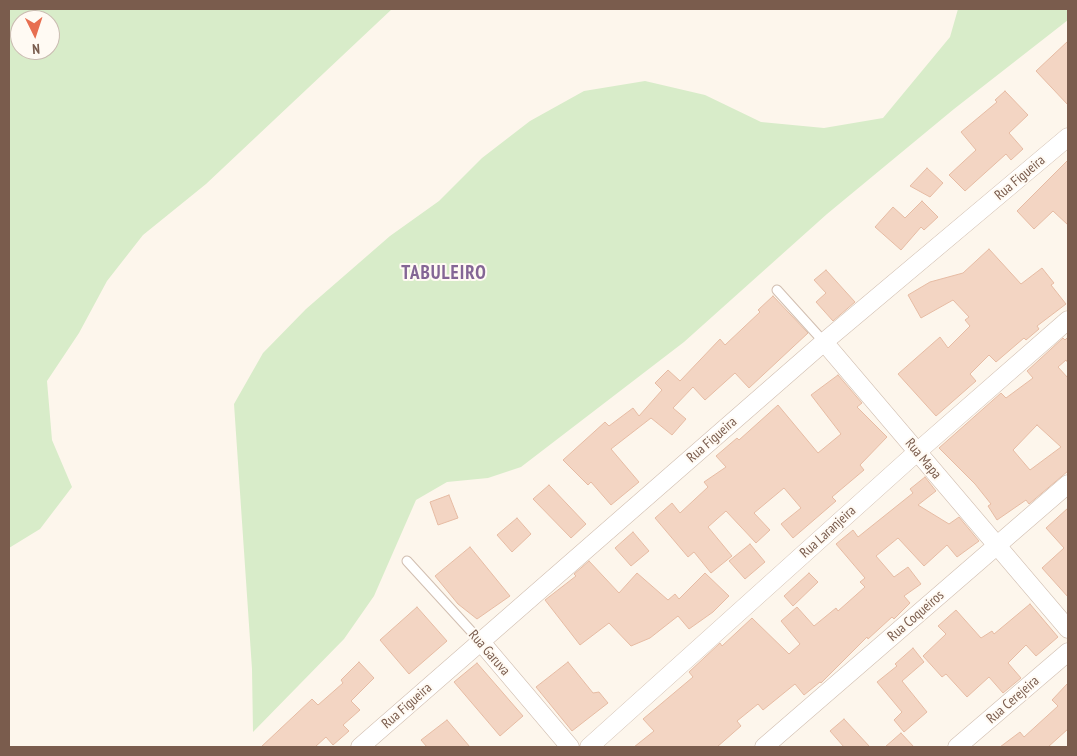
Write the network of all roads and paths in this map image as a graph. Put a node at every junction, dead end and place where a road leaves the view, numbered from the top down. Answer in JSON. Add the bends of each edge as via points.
{"nodes":[{"id":1,"x":1068,"y":137,"type":"edge"},
{"id":2,"x":777,"y":290,"type":"dead end"},
{"id":3,"x":1068,"y":320,"type":"edge"},
{"id":4,"x":824,"y":342,"type":"junction"},
{"id":5,"x":917,"y":452,"type":"junction"},
{"id":6,"x":1068,"y":484,"type":"edge"},
{"id":7,"x":997,"y":546,"type":"junction"},
{"id":8,"x":407,"y":561,"type":"dead end"},
{"id":9,"x":1068,"y":630,"type":"edge"},
{"id":10,"x":481,"y":642,"type":"junction"},
{"id":11,"x":1068,"y":652,"type":"edge"},
{"id":12,"x":360,"y":747,"type":"edge"},
{"id":13,"x":570,"y":747,"type":"edge"},
{"id":14,"x":589,"y":747,"type":"edge"},
{"id":15,"x":764,"y":747,"type":"edge"},
{"id":16,"x":957,"y":747,"type":"edge"}],
"edges":[{"from":1,"to":4,"type":"street","name":"Rua Figueira"},
{"from":2,"to":4,"type":"lane","name":"Rua Mapa"},
{"from":3,"to":5,"type":"street","name":"Rua Laranjeira"},
{"from":4,"to":5,"type":"street","name":"Rua Mapa"},
{"from":4,"to":10,"type":"street","name":"Rua Figueira"},
{"from":5,"to":7,"type":"street","name":"Rua Mapa"},
{"from":5,"to":14,"type":"street","name":"Rua Laranjeira"},
{"from":6,"to":7,"type":"street","name":"Rua Coqueiros"},
{"from":7,"to":9,"type":"street","name":"Rua Mapa"},
{"from":7,"to":15,"type":"street","name":"Rua Coqueiros"},
{"from":8,"to":10,"type":"lane","name":"Rua Garuva"},
{"from":10,"to":12,"type":"street","name":"Rua Figueira"},
{"from":10,"to":13,"type":"street","name":"Rua Garuva"},
{"from":11,"to":16,"type":"street","name":"Rua Cerejeira"}]}
